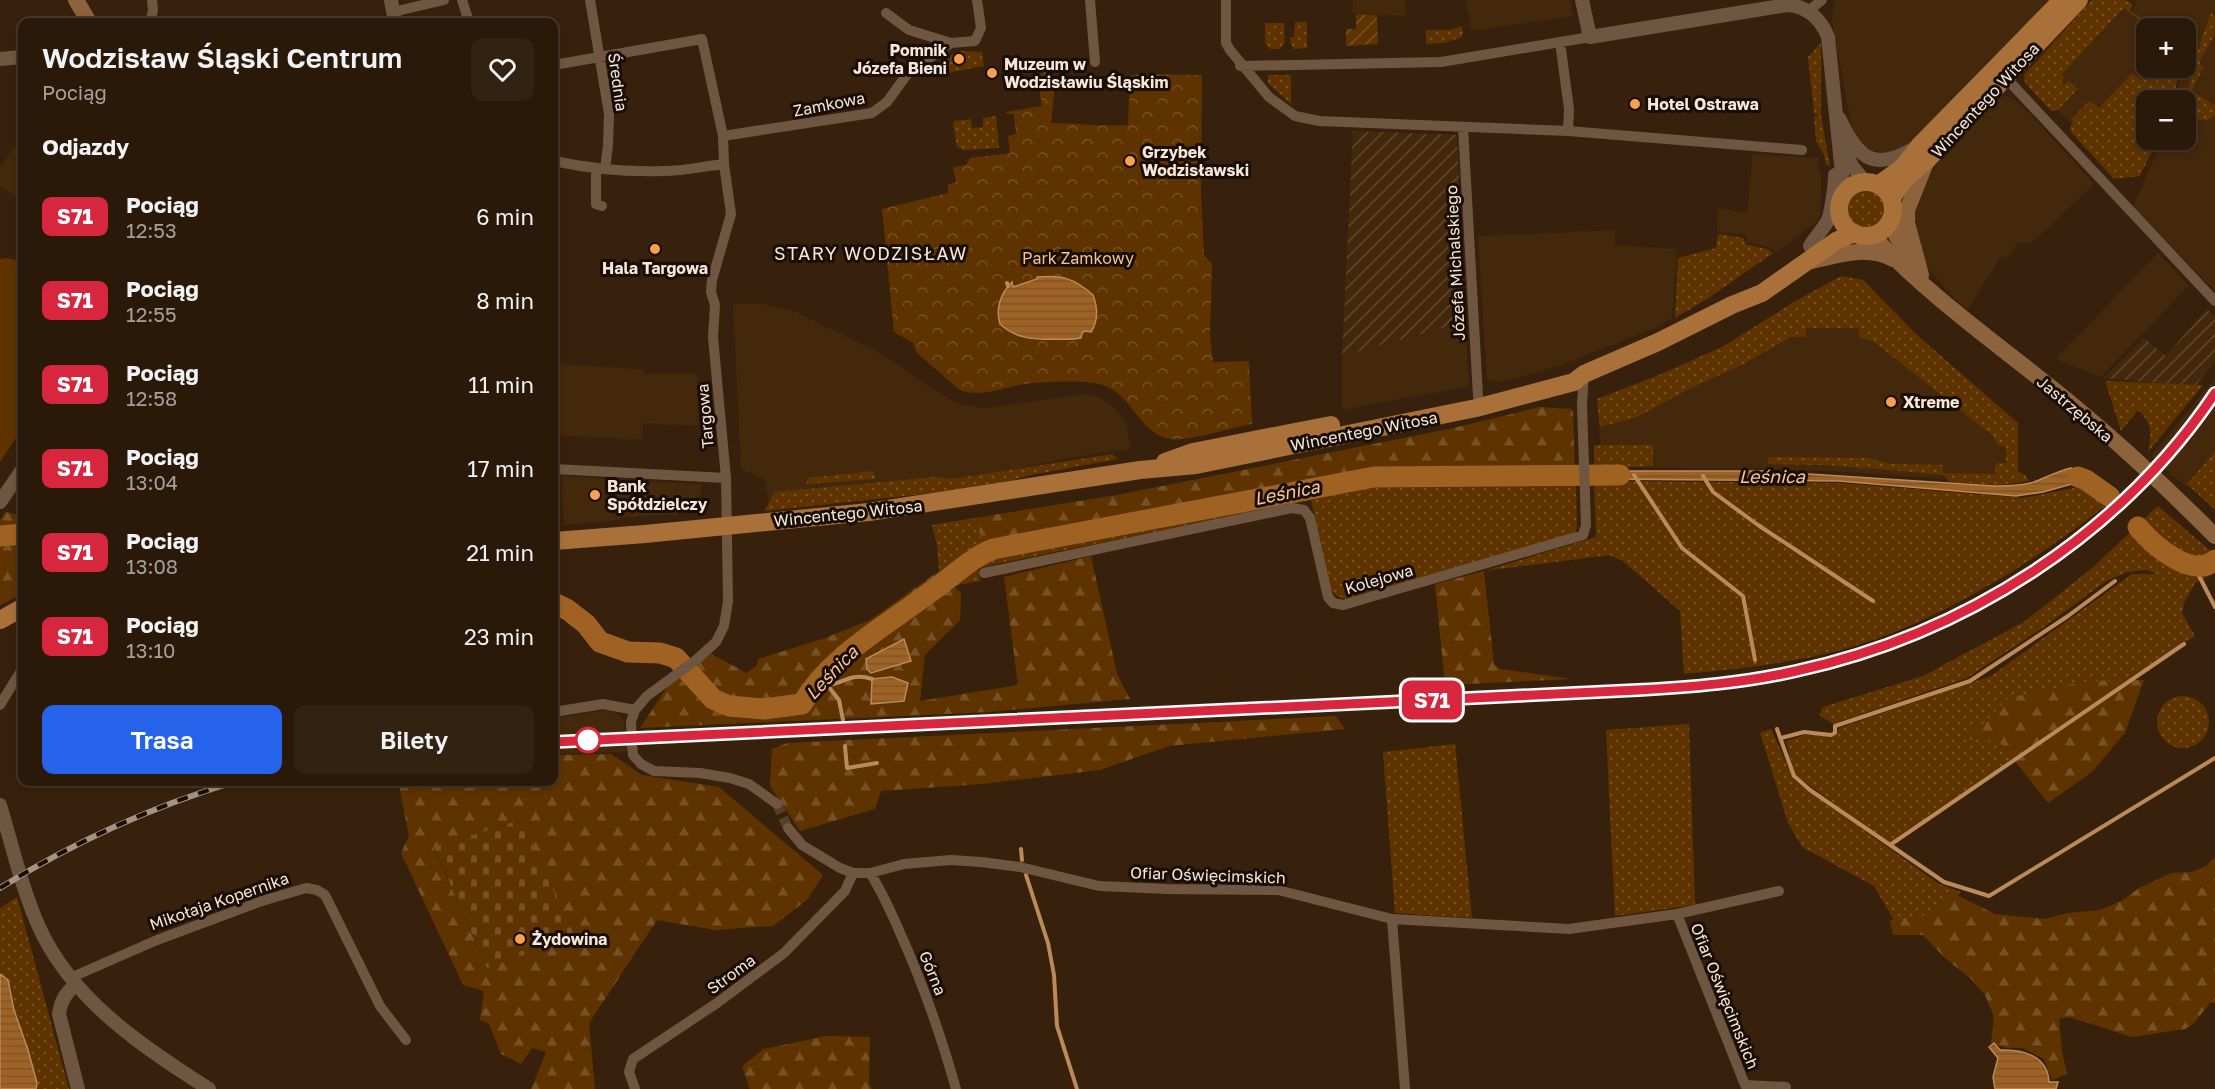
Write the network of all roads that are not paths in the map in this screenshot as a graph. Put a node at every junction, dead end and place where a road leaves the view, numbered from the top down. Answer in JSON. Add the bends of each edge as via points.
{"nodes":[{"id":1,"x":76,"y":0,"type":"edge"},
{"id":2,"x":152,"y":0,"type":"edge"},
{"id":3,"x":444,"y":0,"type":"edge"},
{"id":4,"x":462,"y":0,"type":"edge"},
{"id":5,"x":590,"y":0,"type":"edge"},
{"id":6,"x":977,"y":0,"type":"edge"},
{"id":7,"x":1090,"y":0,"type":"edge"},
{"id":8,"x":1226,"y":0,"type":"edge"},
{"id":9,"x":1582,"y":0,"type":"edge"},
{"id":10,"x":1822,"y":0,"type":"edge"},
{"id":11,"x":2062,"y":0,"type":"edge"},
{"id":12,"x":2079,"y":0,"type":"edge"},
{"id":13,"x":1808,"y":11,"type":"junction"},
{"id":14,"x":393,"y":12,"type":"edge"},
{"id":15,"x":886,"y":14,"type":"dead end"},
{"id":16,"x":87,"y":18,"type":"edge"},
{"id":17,"x":150,"y":18,"type":"edge"},
{"id":18,"x":468,"y":18,"type":"edge"},
{"id":19,"x":1590,"y":37,"type":"junction"},
{"id":20,"x":1560,"y":42,"type":"junction"},
{"id":21,"x":951,"y":43,"type":"junction"},
{"id":22,"x":18,"y":57,"type":"edge"},
{"id":23,"x":599,"y":57,"type":"junction"},
{"id":24,"x":0,"y":59,"type":"edge"},
{"id":25,"x":1095,"y":62,"type":"dead end"},
{"id":26,"x":558,"y":64,"type":"edge"},
{"id":27,"x":1239,"y":66,"type":"junction"},
{"id":28,"x":2006,"y":78,"type":"junction"},
{"id":29,"x":1834,"y":108,"type":"junction"},
{"id":30,"x":1463,"y":127,"type":"junction"},
{"id":31,"x":1568,"y":132,"type":"junction"},
{"id":32,"x":1838,"y":133,"type":"junction"},
{"id":33,"x":723,"y":136,"type":"junction"},
{"id":34,"x":1838,"y":149,"type":"junction"},
{"id":35,"x":1802,"y":150,"type":"dead end"},
{"id":36,"x":1924,"y":153,"type":"junction"},
{"id":37,"x":558,"y":162,"type":"edge"},
{"id":38,"x":724,"y":164,"type":"junction"},
{"id":39,"x":601,"y":169,"type":"junction"},
{"id":40,"x":1871,"y":183,"type":"junction"},
{"id":41,"x":1844,"y":193,"type":"junction"},
{"id":42,"x":1891,"y":199,"type":"junction"},
{"id":43,"x":602,"y":206,"type":"dead end"},
{"id":44,"x":1840,"y":217,"type":"junction"},
{"id":45,"x":1889,"y":223,"type":"junction"},
{"id":46,"x":1863,"y":234,"type":"junction"},
{"id":47,"x":1809,"y":254,"type":"junction"},
{"id":48,"x":1896,"y":261,"type":"junction"},
{"id":49,"x":1925,"y":282,"type":"junction"},
{"id":50,"x":2215,"y":300,"type":"edge"},
{"id":51,"x":1584,"y":374,"type":"junction"},
{"id":52,"x":1478,"y":396,"type":"junction"},
{"id":53,"x":558,"y":469,"type":"edge"},
{"id":54,"x":1140,"y":470,"type":"junction"},
{"id":55,"x":18,"y":476,"type":"edge"},
{"id":56,"x":726,"y":478,"type":"junction"},
{"id":57,"x":0,"y":502,"type":"edge"},
{"id":58,"x":728,"y":526,"type":"junction"},
{"id":59,"x":2215,"y":536,"type":"edge"},
{"id":60,"x":558,"y":541,"type":"edge"},
{"id":61,"x":984,"y":573,"type":"dead end"},
{"id":62,"x":18,"y":610,"type":"edge"},
{"id":63,"x":0,"y":621,"type":"edge"},
{"id":64,"x":18,"y":676,"type":"edge"},
{"id":65,"x":0,"y":705,"type":"edge"},
{"id":66,"x":634,"y":710,"type":"junction"},
{"id":67,"x":558,"y":711,"type":"edge"},
{"id":68,"x":777,"y":804,"type":"tunnel mouth"},
{"id":69,"x":0,"y":805,"type":"edge"},
{"id":70,"x":788,"y":828,"type":"tunnel mouth"},
{"id":71,"x":853,"y":873,"type":"junction"},
{"id":72,"x":870,"y":873,"type":"junction"},
{"id":73,"x":1779,"y":891,"type":"dead end"},
{"id":74,"x":1677,"y":914,"type":"junction"},
{"id":75,"x":1392,"y":919,"type":"junction"},
{"id":76,"x":73,"y":981,"type":"junction"},
{"id":77,"x":406,"y":1040,"type":"dead end"},
{"id":78,"x":1786,"y":1087,"type":"dead end"},
{"id":79,"x":78,"y":1089,"type":"edge"},
{"id":80,"x":209,"y":1089,"type":"edge"},
{"id":81,"x":635,"y":1089,"type":"edge"},
{"id":82,"x":956,"y":1089,"type":"edge"},
{"id":83,"x":1405,"y":1089,"type":"edge"}],
"edges":[{"from":1,"to":16,"type":"main road"},
{"from":2,"to":17,"type":"street"},
{"from":3,"to":14,"type":"street"},
{"from":4,"to":18,"type":"street"},
{"from":5,"to":23,"type":"street","name":"Średnia"},
{"from":6,"to":21,"type":"street","via":[[981,28],[975,41]]},
{"from":7,"to":25,"type":"street"},
{"from":8,"to":27,"type":"street","via":[[1226,43]]},
{"from":9,"to":19,"type":"street"},
{"from":10,"to":13,"type":"street"},
{"from":11,"to":36,"type":"main road","name":"Wincentego Witosa"},
{"from":12,"to":28,"type":"main road","name":"Wincentego Witosa"},
{"from":13,"to":19,"type":"street","via":[[1787,5]]},
{"from":13,"to":29,"type":"street","via":[[1828,37]]},
{"from":15,"to":21,"type":"street","via":[[909,30]]},
{"from":19,"to":20,"type":"street"},
{"from":20,"to":27,"type":"street","via":[[1422,63]]},
{"from":20,"to":31,"type":"street","via":[[1569,109]]},
{"from":21,"to":33,"type":"street","name":"Zamkowa","via":[[908,73],[887,102],[872,113]]},
{"from":22,"to":24,"type":"street"},
{"from":23,"to":26,"type":"street"},
{"from":23,"to":33,"type":"street","name":"Targowa","via":[[702,39]]},
{"from":23,"to":39,"type":"street","name":"Średnia","via":[[609,114],[608,145]]},
{"from":27,"to":30,"type":"street","via":[[1269,98],[1295,116],[1343,123]]},
{"from":28,"to":36,"type":"main road","name":"Wincentego Witosa"},
{"from":28,"to":50,"type":"street"},
{"from":29,"to":32,"type":"street"},
{"from":29,"to":36,"type":"street","via":[[1851,143],[1868,157],[1893,160]]},
{"from":30,"to":31,"type":"street"},
{"from":30,"to":52,"type":"street","name":"Józefa Michalskiego"},
{"from":31,"to":35,"type":"street"},
{"from":32,"to":34,"type":"street"},
{"from":32,"to":40,"type":"street","via":[[1852,166]]},
{"from":33,"to":38,"type":"street","name":"Targowa"},
{"from":34,"to":41,"type":"street"},
{"from":34,"to":47,"type":"street","via":[[1830,214]]},
{"from":36,"to":40,"type":"main road","name":"Wincentego Witosa"},
{"from":36,"to":42,"type":"main road","name":"Wincentego Witosa"},
{"from":36,"to":49,"type":"main road","via":[[1907,210]]},
{"from":37,"to":39,"type":"street"},
{"from":38,"to":39,"type":"street","via":[[666,171]]},
{"from":38,"to":56,"type":"street","name":"Targowa","via":[[731,214],[711,292]]},
{"from":39,"to":43,"type":"street","name":"Średnia","via":[[596,204]]},
{"from":40,"to":41,"type":"main road","via":[[1855,184]]},
{"from":40,"to":42,"type":"main road","via":[[1886,191]]},
{"from":41,"to":44,"type":"main road"},
{"from":42,"to":45,"type":"main road","via":[[1893,212]]},
{"from":44,"to":46,"type":"main road","via":[[1846,227]]},
{"from":44,"to":47,"type":"main road","name":"Wincentego Witosa"},
{"from":45,"to":46,"type":"main road","via":[[1882,230]]},
{"from":45,"to":49,"type":"main road","name":"Jastrzębska"},
{"from":46,"to":47,"type":"main road","name":"Wincentego Witosa"},
{"from":46,"to":48,"type":"main road","name":"Jastrzębska"},
{"from":47,"to":48,"type":"main road","via":[[1878,252]]},
{"from":47,"to":51,"type":"main road","name":"Wincentego Witosa","via":[[1762,293]]},
{"from":48,"to":49,"type":"main road","name":"Jastrzębska"},
{"from":49,"to":59,"type":"main road","name":"Jastrzębska","via":[[2121,447]]},
{"from":51,"to":52,"type":"main road","name":"Wincentego Witosa","via":[[1568,372]]},
{"from":51,"to":54,"type":"main road","name":"Wincentego Witosa","via":[[1574,382],[1476,408],[1196,465]]},
{"from":51,"to":61,"type":"street","name":"Kolejowa","via":[[1583,535],[1343,605],[1328,597],[1310,518],[1304,510],[1292,508]]},
{"from":52,"to":54,"type":"main road","name":"Wincentego Witosa","via":[[1193,452]]},
{"from":53,"to":56,"type":"street"},
{"from":54,"to":58,"type":"main road","name":"Wincentego Witosa","via":[[914,507]]},
{"from":55,"to":57,"type":"street"},
{"from":56,"to":58,"type":"street","name":"Targowa"},
{"from":58,"to":60,"type":"main road","name":"Wincentego Witosa"},
{"from":58,"to":66,"type":"street","name":"Targowa","via":[[728,601],[717,642]]},
{"from":62,"to":63,"type":"main road"},
{"from":64,"to":65,"type":"street"},
{"from":66,"to":67,"type":"street","via":[[603,704]]},
{"from":66,"to":68,"type":"street","via":[[633,755],[641,764],[654,771],[730,778],[749,784]]},
{"from":69,"to":76,"type":"street","via":[[35,917]]},
{"from":70,"to":71,"type":"street","name":"Ofiar Oświęcimskich","via":[[802,845]]},
{"from":71,"to":72,"type":"street","name":"Ofiar Oświęcimskich"},
{"from":71,"to":81,"type":"street","name":"Stroma","via":[[845,891],[784,953],[633,1059],[629,1072]]},
{"from":72,"to":75,"type":"street","name":"Ofiar Oświęcimskich","via":[[904,864],[981,862],[1099,886],[1278,890]]},
{"from":72,"to":82,"type":"street","name":"Górna","via":[[922,981]]},
{"from":73,"to":74,"type":"street","name":"Ofiar Oświęcimskich"},
{"from":74,"to":75,"type":"street","name":"Ofiar Oświęcimskich","via":[[1569,929]]},
{"from":74,"to":78,"type":"street","name":"Ofiar Oświęcimskich","via":[[1745,1085]]},
{"from":75,"to":83,"type":"street"},
{"from":76,"to":77,"type":"street","name":"Mikołaja Kopernika","via":[[157,940],[306,888],[325,895],[380,1006]]},
{"from":76,"to":79,"type":"street","via":[[59,1014]]},
{"from":76,"to":80,"type":"street","via":[[140,1043]]}]}
